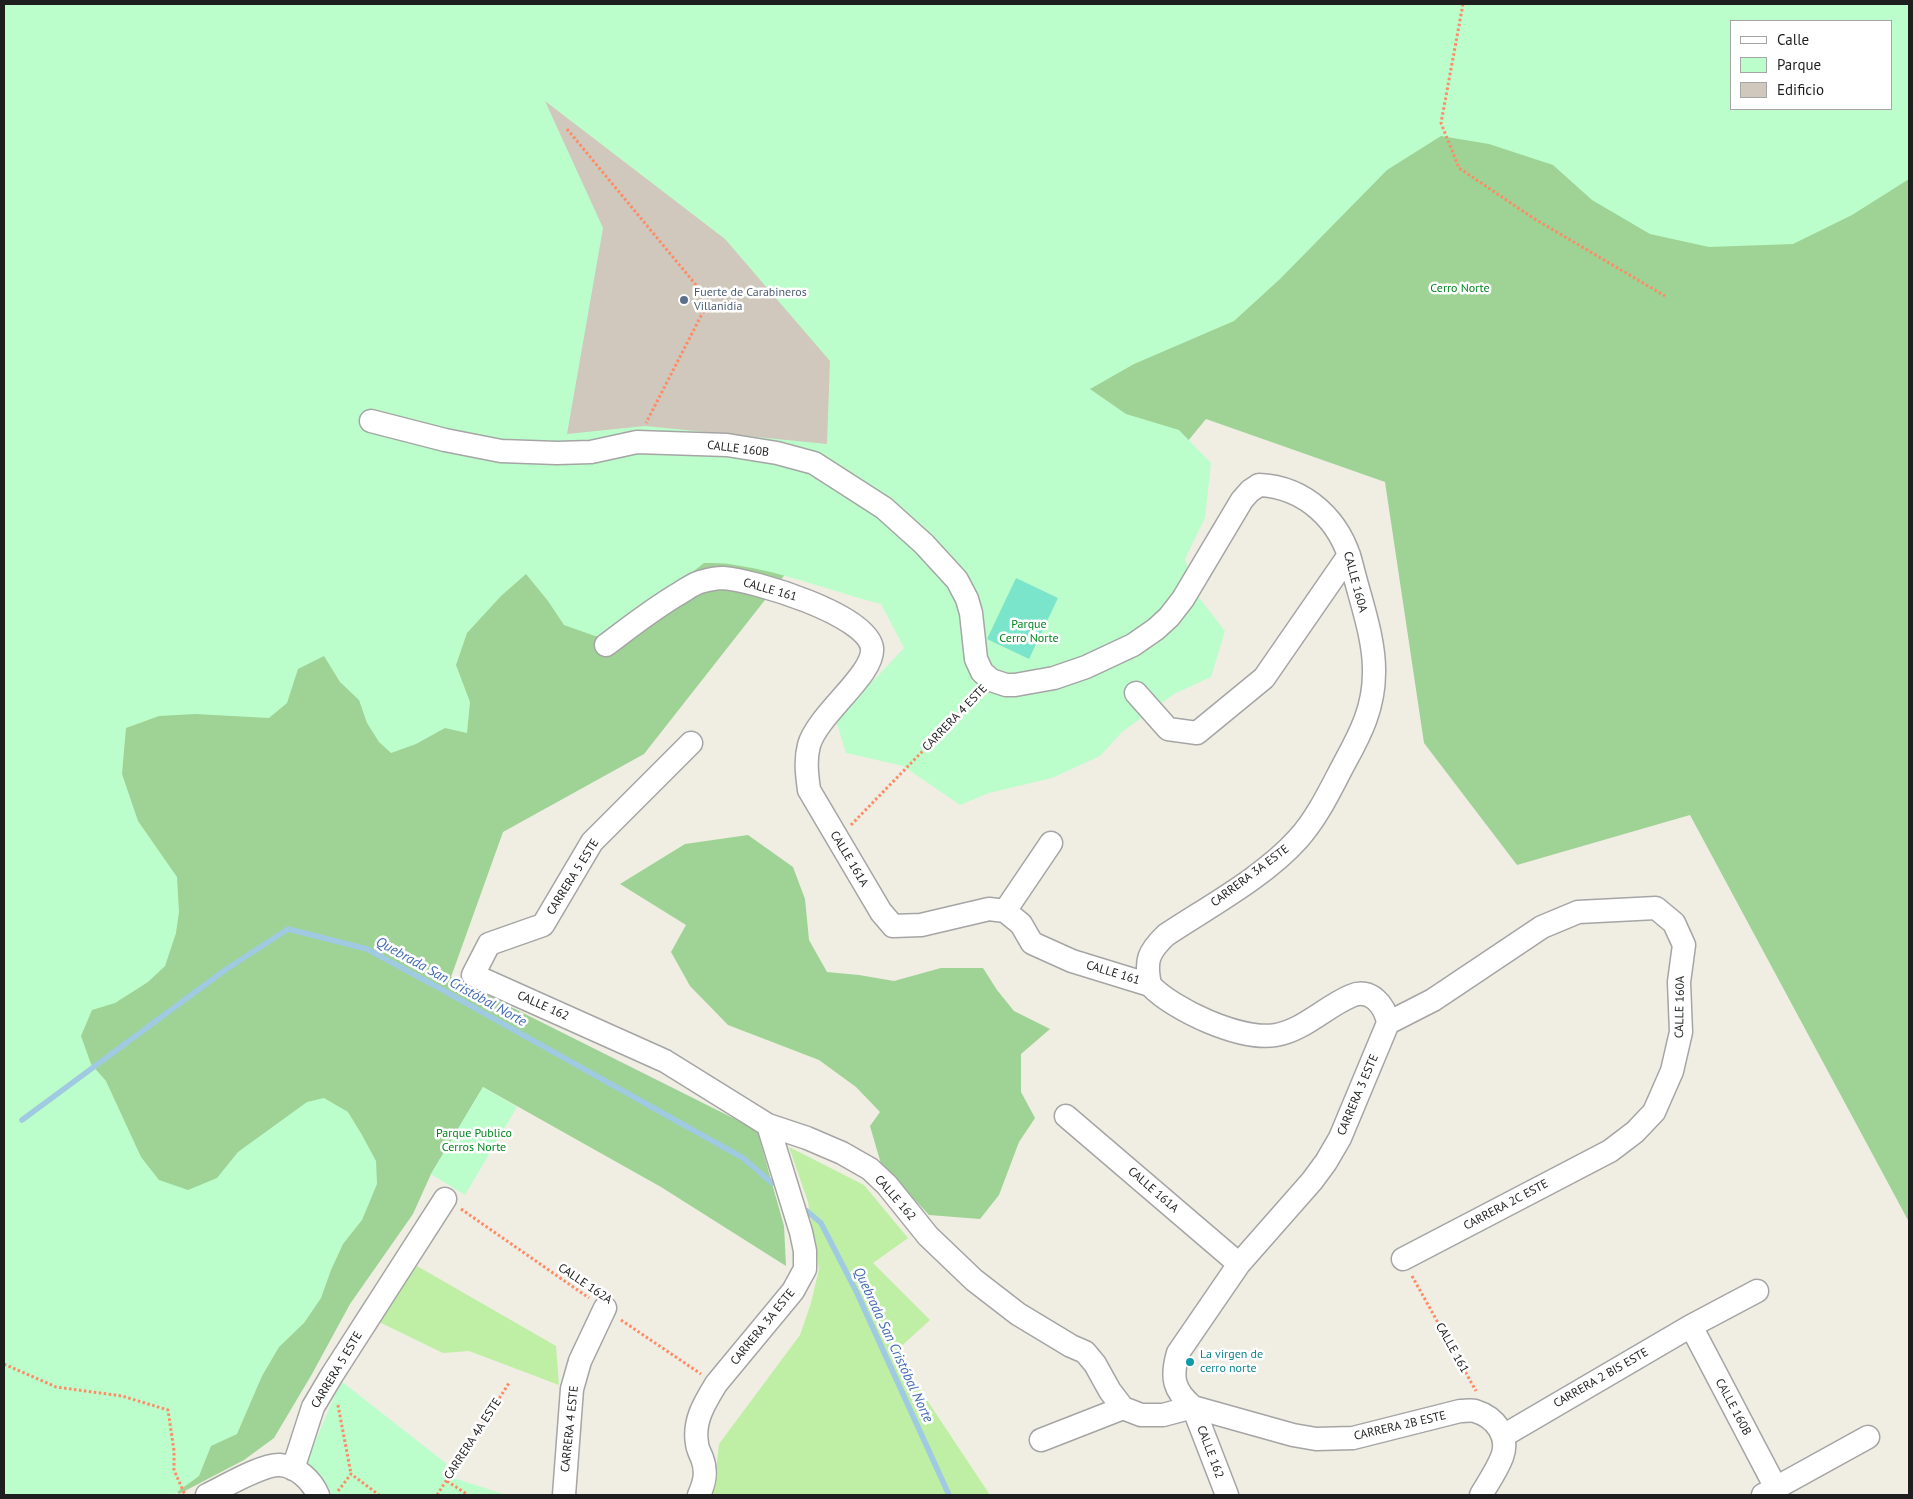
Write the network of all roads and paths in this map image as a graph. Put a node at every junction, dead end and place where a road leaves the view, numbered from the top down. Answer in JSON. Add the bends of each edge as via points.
{"nodes":[{"id":1,"x":1463,"y":4,"type":"edge"},
{"id":2,"x":567,"y":129,"type":"dead end"},
{"id":3,"x":1665,"y":296,"type":"dead end"},
{"id":4,"x":371,"y":422,"type":"dead end"},
{"id":5,"x":637,"y":442,"type":"junction"},
{"id":6,"x":1259,"y":485,"type":"joint"},
{"id":7,"x":1349,"y":554,"type":"junction"},
{"id":8,"x":606,"y":645,"type":"dead end"},
{"id":9,"x":991,"y":680,"type":"junction"},
{"id":10,"x":1136,"y":693,"type":"dead end"},
{"id":11,"x":1364,"y":728,"type":"joint"},
{"id":12,"x":690,"y":743,"type":"dead end"},
{"id":13,"x":809,"y":790,"type":"joint"},
{"id":14,"x":837,"y":839,"type":"junction"},
{"id":15,"x":1051,"y":844,"type":"dead end"},
{"id":16,"x":1005,"y":911,"type":"junction"},
{"id":17,"x":473,"y":975,"type":"joint"},
{"id":18,"x":1150,"y":985,"type":"junction"},
{"id":19,"x":1388,"y":1023,"type":"junction"},
{"id":20,"x":1066,"y":1116,"type":"dead end"},
{"id":21,"x":768,"y":1125,"type":"junction"},
{"id":22,"x":1610,"y":1151,"type":"joint"},
{"id":23,"x":445,"y":1199,"type":"joint"},
{"id":24,"x":1403,"y":1259,"type":"joint"},
{"id":25,"x":1239,"y":1264,"type":"junction"},
{"id":26,"x":1757,"y":1291,"type":"dead end"},
{"id":27,"x":605,"y":1308,"type":"junction"},
{"id":28,"x":1691,"y":1326,"type":"junction"},
{"id":29,"x":4,"y":1364,"type":"edge"},
{"id":30,"x":332,"y":1375,"type":"junction"},
{"id":31,"x":510,"y":1383,"type":"dead end"},
{"id":32,"x":716,"y":1384,"type":"junction"},
{"id":33,"x":1193,"y":1407,"type":"junction"},
{"id":34,"x":1123,"y":1408,"type":"junction"},
{"id":35,"x":1497,"y":1427,"type":"junction"},
{"id":36,"x":1868,"y":1437,"type":"dead end"},
{"id":37,"x":1041,"y":1440,"type":"dead end"},
{"id":38,"x":293,"y":1469,"type":"junction"},
{"id":39,"x":351,"y":1474,"type":"junction"},
{"id":40,"x":447,"y":1481,"type":"junction"},
{"id":41,"x":1769,"y":1492,"type":"edge"},
{"id":42,"x":184,"y":1495,"type":"edge"},
{"id":43,"x":207,"y":1495,"type":"edge"},
{"id":44,"x":318,"y":1495,"type":"edge"},
{"id":45,"x":334,"y":1495,"type":"edge"},
{"id":46,"x":379,"y":1495,"type":"edge"},
{"id":47,"x":437,"y":1495,"type":"edge"},
{"id":48,"x":468,"y":1495,"type":"edge"},
{"id":49,"x":564,"y":1495,"type":"edge"},
{"id":50,"x":699,"y":1495,"type":"edge"},
{"id":51,"x":1227,"y":1495,"type":"edge"},
{"id":52,"x":1481,"y":1495,"type":"edge"}],
"edges":[{"from":1,"to":3,"type":"path","via":[[1441,123],[1459,168],[1533,218]]},
{"from":2,"to":5,"type":"path","via":[[701,291],[703,312]]},
{"from":4,"to":5,"type":"street","name":"CALLE 160B","via":[[501,452],[592,452]]},
{"from":5,"to":9,"type":"street","name":"CALLE 160B","via":[[727,445],[777,453],[814,464],[884,508],[924,544],[956,580],[971,613],[976,659],[982,672]]},
{"from":6,"to":7,"type":"street","name":"CALLE 160A","via":[[1283,488],[1316,507],[1331,521]]},
{"from":6,"to":9,"type":"street","name":"CARRERA 4 ESTE","via":[[1242,500],[1183,599],[1156,629],[1133,645],[1054,678],[1015,685]]},
{"from":7,"to":10,"type":"street","via":[[1264,678],[1198,733],[1168,729]]},
{"from":7,"to":11,"type":"street","name":"CALLE 160A","via":[[1372,648],[1371,705]]},
{"from":8,"to":13,"type":"street","name":"CALLE 161","via":[[698,582],[721,578],[758,584],[800,598],[825,608],[858,628],[868,638],[872,649],[868,668],[817,726],[809,745],[806,768]]},
{"from":9,"to":14,"type":"path","name":"CARRERA 4 ESTE"},
{"from":11,"to":18,"type":"street","name":"CARRERA 3A ESTE","via":[[1314,818],[1298,839],[1277,859],[1154,946],[1148,959]]},
{"from":12,"to":17,"type":"street","name":"CARRERA 5 ESTE","via":[[592,842],[543,925],[489,944]]},
{"from":13,"to":14,"type":"street","name":"CALLE 161A"},
{"from":14,"to":16,"type":"street","name":"CALLE 161A","via":[[881,912],[893,926],[920,925],[989,909]]},
{"from":15,"to":16,"type":"street"},
{"from":16,"to":18,"type":"street","name":"CALLE 161","via":[[1021,924],[1032,943],[1072,961]]},
{"from":17,"to":21,"type":"street","name":"CALLE 162","via":[[664,1061]]},
{"from":18,"to":19,"type":"street","name":"CALLE 161","via":[[1159,995],[1178,1006],[1237,1032],[1257,1036],[1276,1035],[1296,1028],[1352,995],[1375,999],[1386,1012]]},
{"from":19,"to":22,"type":"street","name":"CALLE 160A","via":[[1433,1000],[1542,927],[1578,912],[1656,908],[1674,923],[1684,945],[1679,982],[1682,1032],[1672,1071],[1654,1112]]},
{"from":19,"to":25,"type":"street","name":"CARRERA 3 ESTE","via":[[1340,1138],[1326,1162]]},
{"from":20,"to":25,"type":"street","name":"CALLE 161A"},
{"from":21,"to":32,"type":"street","name":"CARRERA 3A ESTE","via":[[801,1232],[805,1269],[793,1291]]},
{"from":21,"to":34,"type":"street","name":"CALLE 162","via":[[842,1153],[870,1169],[928,1236],[974,1280],[1018,1314],[1084,1352],[1096,1364]]},
{"from":22,"to":24,"type":"street","name":"CARRERA 2C ESTE"},
{"from":23,"to":27,"type":"path","name":"CALLE 162A"},
{"from":23,"to":30,"type":"street","name":"CARRERA 5 ESTE"},
{"from":24,"to":35,"type":"path","name":"CALLE 161"},
{"from":25,"to":33,"type":"street","name":"CARRERA 3 ESTE","via":[[1178,1353],[1174,1367],[1175,1384],[1181,1397]]},
{"from":26,"to":28,"type":"street","name":"CARRERA 2 BIS ESTE"},
{"from":27,"to":32,"type":"path","name":"CALLE 162A"},
{"from":27,"to":49,"type":"street","name":"CARRERA 4 ESTE","via":[[580,1361],[572,1389]]},
{"from":28,"to":35,"type":"street","name":"CARRERA 2 BIS ESTE"},
{"from":28,"to":41,"type":"street","name":"CALLE 160B"},
{"from":29,"to":42,"type":"path","via":[[56,1387],[122,1396],[168,1410],[174,1470]]},
{"from":30,"to":38,"type":"street","name":"CARRERA 5 ESTE","via":[[313,1407]]},
{"from":30,"to":39,"type":"path"},
{"from":31,"to":40,"type":"path","name":"CARRERA 4A ESTE"},
{"from":32,"to":50,"type":"street","name":"CARRERA 3A ESTE","via":[[698,1418],[696,1442],[705,1465],[705,1482]]},
{"from":33,"to":34,"type":"street","via":[[1163,1415],[1141,1415]]},
{"from":33,"to":35,"type":"street","name":"CARRERA 2B ESTE","via":[[1316,1439],[1353,1438],[1460,1411],[1474,1411]]},
{"from":33,"to":51,"type":"street","name":"CALLE 162"},
{"from":34,"to":37,"type":"street"},
{"from":35,"to":52,"type":"street","via":[[1503,1455]]},
{"from":36,"to":41,"type":"street"},
{"from":38,"to":43,"type":"street","via":[[280,1465],[263,1469]]},
{"from":38,"to":44,"type":"street","via":[[305,1476]]},
{"from":39,"to":45,"type":"path"},
{"from":39,"to":46,"type":"path"},
{"from":40,"to":47,"type":"path","name":"CARRERA 4A ESTE"},
{"from":40,"to":48,"type":"path"}]}
